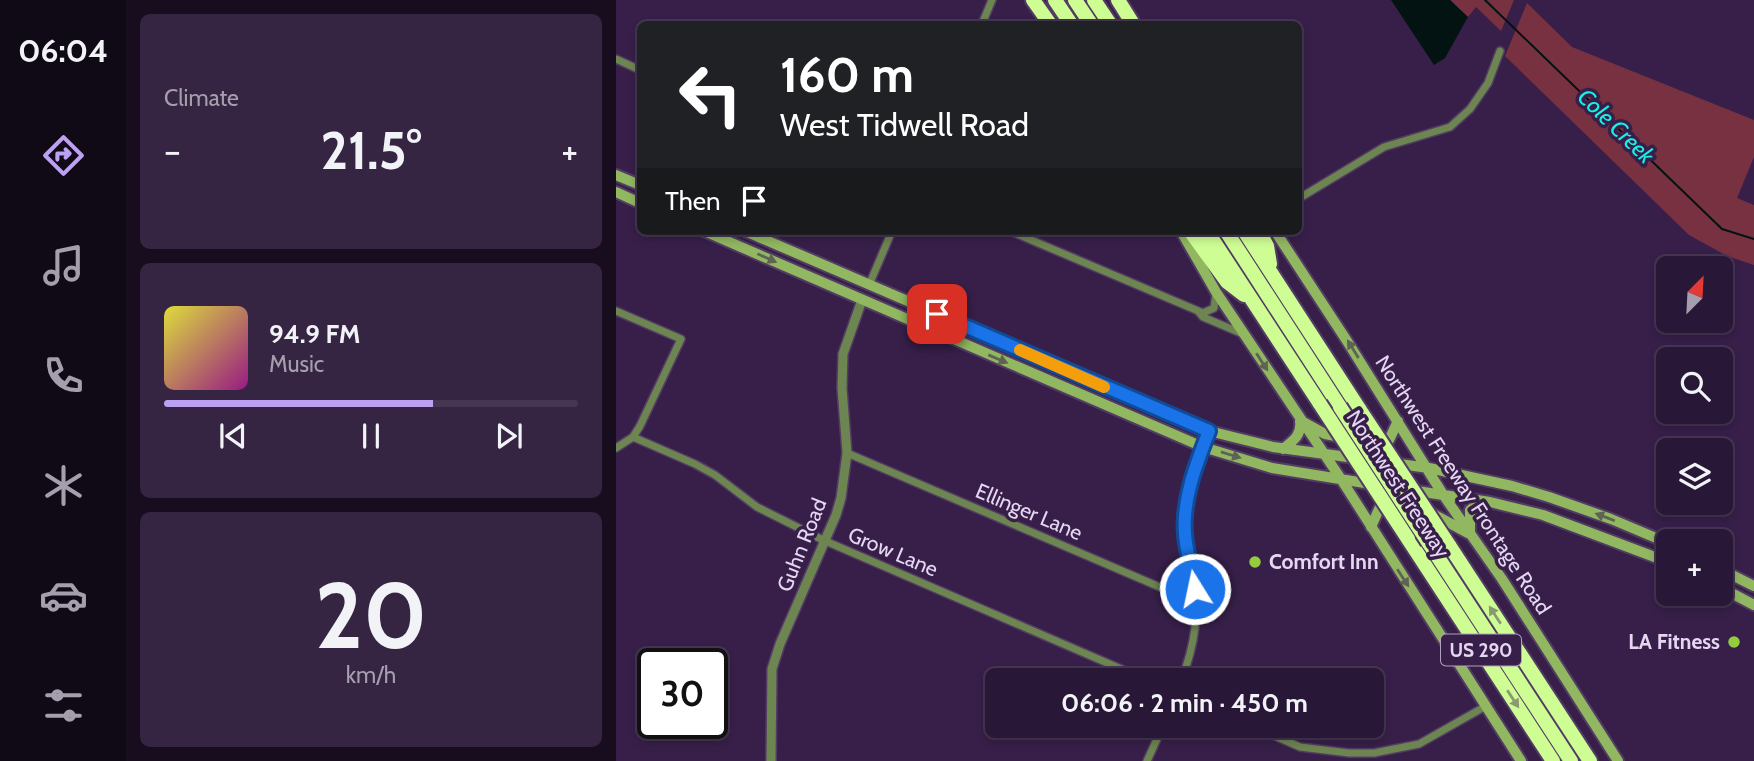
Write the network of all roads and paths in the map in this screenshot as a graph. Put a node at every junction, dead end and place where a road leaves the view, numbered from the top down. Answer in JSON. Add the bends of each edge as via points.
{"nodes":[{"id":1,"x":992,"y":0,"type":"edge"},
{"id":2,"x":1028,"y":0,"type":"edge"},
{"id":3,"x":1033,"y":0,"type":"edge"},
{"id":4,"x":1055,"y":0,"type":"edge"},
{"id":5,"x":1075,"y":0,"type":"edge"},
{"id":6,"x":1094,"y":0,"type":"edge"},
{"id":7,"x":1118,"y":0,"type":"edge"},
{"id":8,"x":1125,"y":0,"type":"edge"},
{"id":9,"x":983,"y":21,"type":"edge"},
{"id":10,"x":1042,"y":21,"type":"edge"},
{"id":11,"x":1048,"y":21,"type":"edge"},
{"id":12,"x":1069,"y":21,"type":"edge"},
{"id":13,"x":1089,"y":21,"type":"edge"},
{"id":14,"x":1108,"y":21,"type":"edge"},
{"id":15,"x":1131,"y":21,"type":"edge"},
{"id":16,"x":1140,"y":21,"type":"edge"},
{"id":17,"x":1500,"y":51,"type":"dead end"},
{"id":18,"x":616,"y":59,"type":"edge"},
{"id":19,"x":637,"y":69,"type":"edge"},
{"id":20,"x":616,"y":175,"type":"edge"},
{"id":21,"x":637,"y":184,"type":"edge"},
{"id":22,"x":616,"y":192,"type":"edge"},
{"id":23,"x":1302,"y":197,"type":"edge"},
{"id":24,"x":637,"y":202,"type":"edge"},
{"id":25,"x":754,"y":235,"type":"edge"},
{"id":26,"x":890,"y":235,"type":"edge"},
{"id":27,"x":1019,"y":235,"type":"edge"},
{"id":28,"x":1183,"y":235,"type":"edge"},
{"id":29,"x":1193,"y":235,"type":"edge"},
{"id":30,"x":1210,"y":235,"type":"edge"},
{"id":31,"x":1229,"y":235,"type":"edge"},
{"id":32,"x":1247,"y":235,"type":"edge"},
{"id":33,"x":1261,"y":235,"type":"edge"},
{"id":34,"x":1278,"y":235,"type":"edge"},
{"id":35,"x":728,"y":236,"type":"edge"},
{"id":36,"x":1271,"y":273,"type":"junction"},
{"id":37,"x":869,"y":285,"type":"junction"},
{"id":38,"x":1216,"y":292,"type":"junction"},
{"id":39,"x":862,"y":300,"type":"junction"},
{"id":40,"x":1254,"y":302,"type":"junction"},
{"id":41,"x":616,"y":311,"type":"edge"},
{"id":42,"x":1197,"y":311,"type":"junction"},
{"id":43,"x":982,"y":334,"type":"junction"},
{"id":44,"x":1244,"y":334,"type":"junction"},
{"id":45,"x":976,"y":349,"type":"junction"},
{"id":46,"x":1098,"y":384,"type":"junction"},
{"id":47,"x":1091,"y":399,"type":"junction"},
{"id":48,"x":1300,"y":421,"type":"junction"},
{"id":49,"x":1398,"y":421,"type":"junction"},
{"id":50,"x":1209,"y":431,"type":"junction"},
{"id":51,"x":633,"y":437,"type":"junction"},
{"id":52,"x":1203,"y":447,"type":"junction"},
{"id":53,"x":616,"y":448,"type":"edge"},
{"id":54,"x":1283,"y":449,"type":"junction"},
{"id":55,"x":847,"y":453,"type":"junction"},
{"id":56,"x":1324,"y":455,"type":"junction"},
{"id":57,"x":1429,"y":468,"type":"junction"},
{"id":58,"x":1341,"y":479,"type":"junction"},
{"id":59,"x":1444,"y":496,"type":"junction"},
{"id":60,"x":1549,"y":497,"type":"junction"},
{"id":61,"x":1490,"y":502,"type":"junction"},
{"id":62,"x":1544,"y":514,"type":"junction"},
{"id":63,"x":1371,"y":527,"type":"junction"},
{"id":64,"x":1470,"y":534,"type":"junction"},
{"id":65,"x":1656,"y":538,"type":"edge"},
{"id":66,"x":823,"y":541,"type":"junction"},
{"id":67,"x":1656,"y":557,"type":"edge"},
{"id":68,"x":1733,"y":576,"type":"edge"},
{"id":69,"x":1754,"y":586,"type":"edge"},
{"id":70,"x":1733,"y":594,"type":"edge"},
{"id":71,"x":1197,"y":603,"type":"junction"},
{"id":72,"x":1754,"y":605,"type":"edge"},
{"id":73,"x":1119,"y":668,"type":"edge"},
{"id":74,"x":1185,"y":668,"type":"edge"},
{"id":75,"x":1486,"y":706,"type":"junction"},
{"id":76,"x":1158,"y":738,"type":"edge"},
{"id":77,"x":1279,"y":738,"type":"edge"},
{"id":78,"x":771,"y":761,"type":"edge"},
{"id":79,"x":1147,"y":761,"type":"edge"},
{"id":80,"x":1521,"y":761,"type":"edge"},
{"id":81,"x":1553,"y":761,"type":"edge"},
{"id":82,"x":1571,"y":761,"type":"edge"},
{"id":83,"x":1590,"y":761,"type":"edge"},
{"id":84,"x":1618,"y":761,"type":"edge"}],
"edges":[{"from":1,"to":9,"type":"street"},
{"from":2,"to":10,"type":"main road"},
{"from":3,"to":11,"type":"highway"},
{"from":4,"to":12,"type":"highway"},
{"from":5,"to":13,"type":"highway"},
{"from":6,"to":14,"type":"highway"},
{"from":7,"to":15,"type":"highway"},
{"from":8,"to":16,"type":"main road"},
{"from":17,"to":23,"type":"street","via":[[1482,92],[1450,127],[1384,147]]},
{"from":18,"to":19,"type":"street"},
{"from":20,"to":21,"type":"main road"},
{"from":22,"to":24,"type":"main road"},
{"from":25,"to":37,"type":"main road"},
{"from":26,"to":37,"type":"street"},
{"from":27,"to":42,"type":"street"},
{"from":28,"to":38,"type":"main road"},
{"from":29,"to":40,"type":"highway","via":[[1227,282]]},
{"from":30,"to":40,"type":"highway","name":"Northwest Freeway","number":"US 290"},
{"from":31,"to":82,"type":"highway","bridge":true},
{"from":32,"to":36,"type":"highway","name":"Northwest Freeway","number":"US 290"},
{"from":33,"to":36,"type":"highway"},
{"from":49,"to":34,"type":"main road","name":"Northwest Freeway Frontage Road","one_way":true},
{"from":35,"to":39,"type":"main road","one_way":true},
{"from":83,"to":36,"type":"highway","name":"Northwest Freeway","number":"US 290","one_way":true,"bridge":true},
{"from":37,"to":43,"type":"main road"},
{"from":38,"to":42,"type":"street","via":[[1214,308]]},
{"from":38,"to":44,"type":"main road"},
{"from":39,"to":45,"type":"main road"},
{"from":39,"to":55,"type":"street","name":"Guhn Road","via":[[842,364]]},
{"from":40,"to":81,"type":"highway","name":"Northwest Freeway","number":"US 290","one_way":true,"bridge":true},
{"from":41,"to":51,"type":"street","via":[[681,339]]},
{"from":42,"to":44,"type":"street"},
{"from":43,"to":45,"type":"main road"},
{"from":43,"to":46,"type":"main road"},
{"from":44,"to":48,"type":"main road","one_way":true},
{"from":45,"to":47,"type":"main road","one_way":true},
{"from":46,"to":47,"type":"main road"},
{"from":46,"to":50,"type":"main road"},
{"from":47,"to":52,"type":"main road"},
{"from":48,"to":49,"type":"main road","via":[[1325,434],[1379,443],[1389,440]]},
{"from":48,"to":54,"type":"main road","via":[[1297,436]]},
{"from":48,"to":56,"type":"main road"},
{"from":49,"to":57,"type":"main road","name":"Northwest Freeway Frontage Road"},
{"from":50,"to":52,"type":"street"},
{"from":50,"to":54,"type":"main road"},
{"from":51,"to":53,"type":"street"},
{"from":51,"to":66,"type":"street","name":"Grow Lane","via":[[705,470],[757,507]]},
{"from":52,"to":58,"type":"main road","one_way":true,"via":[[1272,468]]},
{"from":52,"to":71,"type":"street","via":[[1187,503],[1185,533]]},
{"from":54,"to":56,"type":"main road"},
{"from":55,"to":66,"type":"street","name":"Guhn Road","via":[[841,498]]},
{"from":55,"to":71,"type":"street","name":"Ellinger Lane"},
{"from":56,"to":57,"type":"main road"},
{"from":56,"to":58,"type":"main road"},
{"from":57,"to":59,"type":"main road","name":"Northwest Freeway Frontage Road"},
{"from":57,"to":60,"type":"main road"},
{"from":58,"to":59,"type":"main road"},
{"from":58,"to":63,"type":"main road"},
{"from":59,"to":61,"type":"main road"},
{"from":59,"to":64,"type":"main road","name":"Northwest Freeway Frontage Road"},
{"from":60,"to":62,"type":"main road"},
{"from":65,"to":60,"type":"main road","one_way":true},
{"from":61,"to":62,"type":"main road"},
{"from":61,"to":64,"type":"main road","via":[[1470,510]]},
{"from":62,"to":67,"type":"main road"},
{"from":63,"to":64,"type":"main road","via":[[1379,509],[1389,505],[1437,515]]},
{"from":63,"to":75,"type":"main road","one_way":true},
{"from":64,"to":84,"type":"main road","name":"Northwest Freeway Frontage Road"},
{"from":66,"to":73,"type":"street","name":"Grow Lane"},
{"from":66,"to":78,"type":"street","name":"Guhn Road","via":[[772,669]]},
{"from":68,"to":69,"type":"main road"},
{"from":70,"to":72,"type":"main road"},
{"from":71,"to":74,"type":"street","via":[[1197,626]]},
{"from":75,"to":77,"type":"street","via":[[1419,744],[1374,752],[1300,747]]},
{"from":75,"to":80,"type":"main road"},
{"from":76,"to":79,"type":"street"}]}
